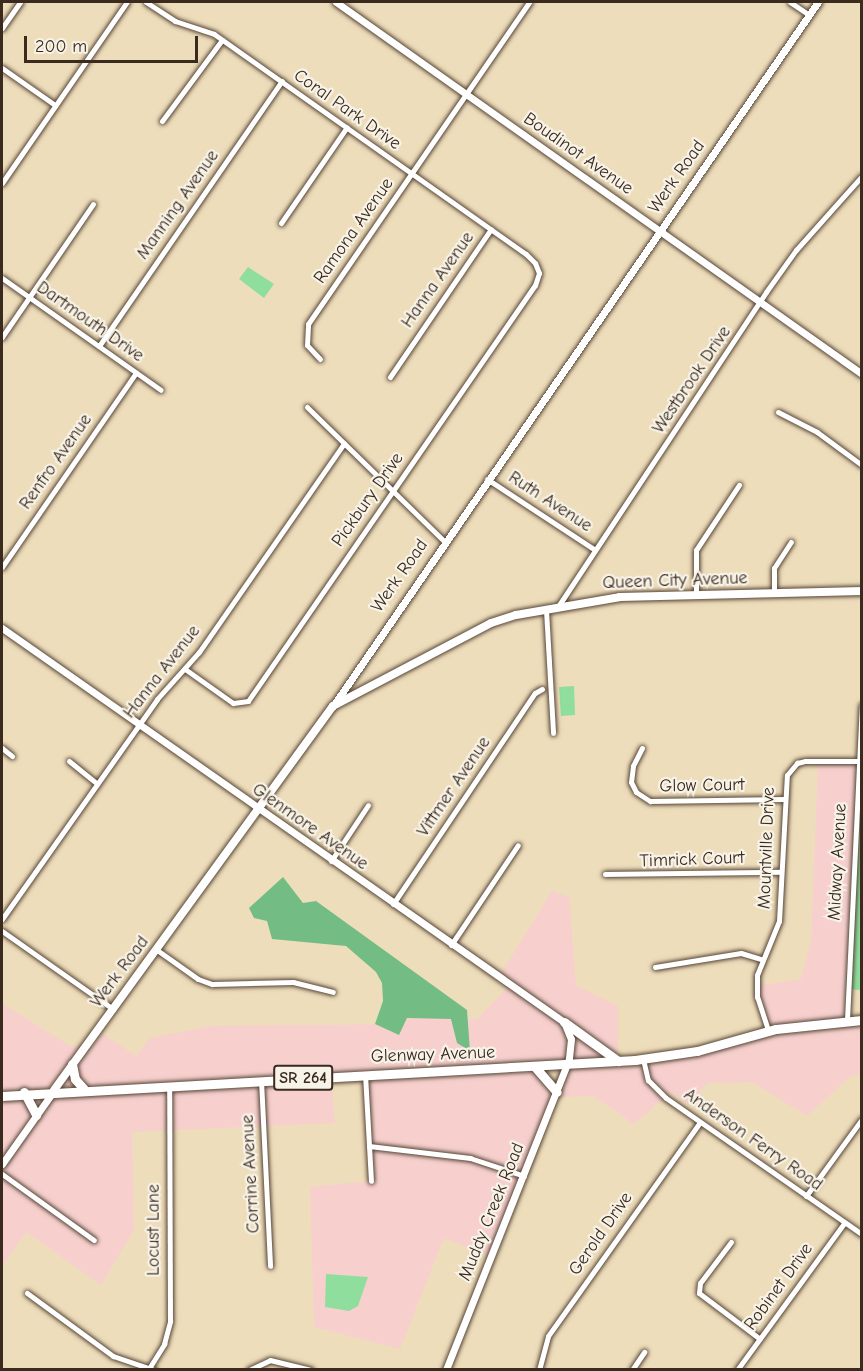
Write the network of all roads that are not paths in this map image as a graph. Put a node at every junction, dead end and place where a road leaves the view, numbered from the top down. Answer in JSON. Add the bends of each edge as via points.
{"nodes":[{"id":1,"x":20,"y":2,"type":"edge"},
{"id":2,"x":127,"y":2,"type":"edge"},
{"id":3,"x":146,"y":2,"type":"edge"},
{"id":4,"x":336,"y":2,"type":"edge"},
{"id":5,"x":527,"y":2,"type":"edge"},
{"id":6,"x":790,"y":2,"type":"edge"},
{"id":7,"x":818,"y":2,"type":"edge"},
{"id":8,"x":809,"y":15,"type":"junction"},
{"id":9,"x":2,"y":28,"type":"edge"},
{"id":10,"x":222,"y":40,"type":"junction"},
{"id":11,"x":2,"y":68,"type":"edge"},
{"id":12,"x":282,"y":81,"type":"junction"},
{"id":13,"x":466,"y":93,"type":"junction"},
{"id":14,"x":55,"y":105,"type":"junction"},
{"id":15,"x":162,"y":121,"type":"dead end"},
{"id":16,"x":347,"y":128,"type":"junction"},
{"id":17,"x":412,"y":174,"type":"junction"},
{"id":18,"x":861,"y":176,"type":"edge"},
{"id":19,"x":2,"y":183,"type":"edge"},
{"id":20,"x":93,"y":204,"type":"dead end"},
{"id":21,"x":281,"y":223,"type":"dead end"},
{"id":22,"x":491,"y":229,"type":"junction"},
{"id":23,"x":660,"y":230,"type":"junction"},
{"id":24,"x":525,"y":254,"type":"joint"},
{"id":25,"x":2,"y":278,"type":"edge"},
{"id":26,"x":29,"y":297,"type":"junction"},
{"id":27,"x":762,"y":303,"type":"junction"},
{"id":28,"x":2,"y":337,"type":"edge"},
{"id":29,"x":99,"y":346,"type":"junction"},
{"id":30,"x":320,"y":359,"type":"dead end"},
{"id":31,"x":861,"y":362,"type":"edge"},
{"id":32,"x":859,"y":372,"type":"edge"},
{"id":33,"x":136,"y":373,"type":"junction"},
{"id":34,"x":390,"y":377,"type":"dead end"},
{"id":35,"x":161,"y":390,"type":"dead end"},
{"id":36,"x":307,"y":407,"type":"dead end"},
{"id":37,"x":778,"y":412,"type":"dead end"},
{"id":38,"x":344,"y":443,"type":"junction"},
{"id":39,"x":861,"y":465,"type":"edge"},
{"id":40,"x":487,"y":479,"type":"junction"},
{"id":41,"x":739,"y":485,"type":"dead end"},
{"id":42,"x":393,"y":491,"type":"junction"},
{"id":43,"x":444,"y":541,"type":"junction"},
{"id":44,"x":790,"y":542,"type":"dead end"},
{"id":45,"x":595,"y":550,"type":"junction"},
{"id":46,"x":2,"y":567,"type":"edge"},
{"id":47,"x":861,"y":591,"type":"edge"},
{"id":48,"x":774,"y":593,"type":"junction"},
{"id":49,"x":696,"y":595,"type":"junction"},
{"id":50,"x":557,"y":608,"type":"junction"},
{"id":51,"x":546,"y":610,"type":"junction"},
{"id":52,"x":2,"y":628,"type":"edge"},
{"id":53,"x":185,"y":669,"type":"junction"},
{"id":54,"x":542,"y":689,"type":"dead end"},
{"id":55,"x":333,"y":705,"type":"junction"},
{"id":56,"x":861,"y":705,"type":"edge"},
{"id":57,"x":139,"y":724,"type":"junction"},
{"id":58,"x":553,"y":733,"type":"dead end"},
{"id":59,"x":2,"y":748,"type":"edge"},
{"id":60,"x":642,"y":748,"type":"dead end"},
{"id":61,"x":12,"y":756,"type":"dead end"},
{"id":62,"x":69,"y":761,"type":"dead end"},
{"id":63,"x":859,"y":761,"type":"junction"},
{"id":64,"x":97,"y":784,"type":"junction"},
{"id":65,"x":784,"y":800,"type":"junction"},
{"id":66,"x":368,"y":805,"type":"dead end"},
{"id":67,"x":260,"y":810,"type":"junction"},
{"id":68,"x":518,"y":845,"type":"dead end"},
{"id":69,"x":331,"y":861,"type":"junction"},
{"id":70,"x":780,"y":872,"type":"junction"},
{"id":71,"x":605,"y":874,"type":"dead end"},
{"id":72,"x":393,"y":904,"type":"junction"},
{"id":73,"x":2,"y":919,"type":"edge"},
{"id":74,"x":2,"y":931,"type":"edge"},
{"id":75,"x":451,"y":945,"type":"junction"},
{"id":76,"x":157,"y":950,"type":"junction"},
{"id":77,"x":761,"y":959,"type":"junction"},
{"id":78,"x":655,"y":966,"type":"dead end"},
{"id":79,"x":333,"y":993,"type":"dead end"},
{"id":80,"x":113,"y":1009,"type":"junction"},
{"id":81,"x":847,"y":1020,"type":"junction"},
{"id":82,"x":861,"y":1020,"type":"edge"},
{"id":83,"x":564,"y":1022,"type":"junction"},
{"id":84,"x":768,"y":1030,"type":"junction"},
{"id":85,"x":643,"y":1059,"type":"junction"},
{"id":86,"x":618,"y":1061,"type":"junction"},
{"id":87,"x":72,"y":1064,"type":"junction"},
{"id":88,"x":566,"y":1066,"type":"junction"},
{"id":89,"x":535,"y":1067,"type":"junction"},
{"id":90,"x":365,"y":1074,"type":"junction"},
{"id":91,"x":261,"y":1080,"type":"junction"},
{"id":92,"x":169,"y":1084,"type":"junction"},
{"id":93,"x":84,"y":1089,"type":"junction"},
{"id":94,"x":54,"y":1090,"type":"junction"},
{"id":95,"x":24,"y":1092,"type":"junction"},
{"id":96,"x":557,"y":1092,"type":"junction"},
{"id":97,"x":2,"y":1096,"type":"edge"},
{"id":98,"x":36,"y":1115,"type":"junction"},
{"id":99,"x":861,"y":1119,"type":"edge"},
{"id":100,"x":700,"y":1122,"type":"junction"},
{"id":101,"x":369,"y":1146,"type":"junction"},
{"id":102,"x":2,"y":1164,"type":"edge"},
{"id":103,"x":2,"y":1174,"type":"edge"},
{"id":104,"x":524,"y":1176,"type":"junction"},
{"id":105,"x":371,"y":1181,"type":"dead end"},
{"id":106,"x":806,"y":1196,"type":"junction"},
{"id":107,"x":844,"y":1223,"type":"junction"},
{"id":108,"x":861,"y":1234,"type":"edge"},
{"id":109,"x":94,"y":1240,"type":"dead end"},
{"id":110,"x":731,"y":1242,"type":"dead end"},
{"id":111,"x":270,"y":1266,"type":"dead end"},
{"id":112,"x":27,"y":1293,"type":"dead end"},
{"id":113,"x":760,"y":1339,"type":"junction"},
{"id":114,"x":644,"y":1352,"type":"dead end"},
{"id":115,"x":148,"y":1369,"type":"edge"},
{"id":116,"x":310,"y":1369,"type":"edge"},
{"id":117,"x":154,"y":1370,"type":"edge"},
{"id":118,"x":249,"y":1370,"type":"edge"},
{"id":119,"x":446,"y":1370,"type":"edge"},
{"id":120,"x":539,"y":1370,"type":"edge"},
{"id":121,"x":632,"y":1370,"type":"edge"},
{"id":122,"x":737,"y":1370,"type":"edge"}],
"edges":[{"from":1,"to":9,"type":"street"},
{"from":2,"to":14,"type":"street"},
{"from":3,"to":10,"type":"street","name":"Coral Park Drive","via":[[175,21],[207,30]]},
{"from":4,"to":13,"type":"street","name":"Boudinot Avenue"},
{"from":5,"to":13,"type":"street","name":"Ramona Avenue"},
{"from":6,"to":8,"type":"street"},
{"from":7,"to":8,"type":"street","name":"Werk Road"},
{"from":8,"to":23,"type":"street","name":"Werk Road"},
{"from":10,"to":12,"type":"street","name":"Coral Park Drive"},
{"from":10,"to":15,"type":"street"},
{"from":11,"to":14,"type":"street"},
{"from":12,"to":16,"type":"street","name":"Coral Park Drive"},
{"from":12,"to":29,"type":"street","name":"Manning Avenue"},
{"from":13,"to":17,"type":"street","name":"Ramona Avenue"},
{"from":13,"to":23,"type":"street","name":"Boudinot Avenue"},
{"from":14,"to":19,"type":"street"},
{"from":16,"to":17,"type":"street","name":"Coral Park Drive"},
{"from":16,"to":21,"type":"street"},
{"from":17,"to":22,"type":"street","name":"Coral Park Drive"},
{"from":17,"to":30,"type":"street","name":"Ramona Avenue","via":[[308,324],[307,345]]},
{"from":18,"to":27,"type":"street","name":"Westbrook Drive","via":[[796,249]]},
{"from":20,"to":26,"type":"street"},
{"from":22,"to":24,"type":"street","name":"Coral Park Drive"},
{"from":22,"to":34,"type":"street","name":"Hanna Avenue"},
{"from":23,"to":27,"type":"street","name":"Boudinot Avenue"},
{"from":23,"to":40,"type":"street","name":"Werk Road"},
{"from":24,"to":42,"type":"street","name":"Pickbury Drive","via":[[538,269],[535,285]]},
{"from":25,"to":26,"type":"street","name":"Dartmouth Drive"},
{"from":26,"to":28,"type":"street"},
{"from":26,"to":29,"type":"street","name":"Dartmouth Drive"},
{"from":27,"to":32,"type":"street","name":"Boudinot Avenue"},
{"from":27,"to":45,"type":"street","name":"Westbrook Drive"},
{"from":29,"to":33,"type":"street","name":"Dartmouth Drive"},
{"from":31,"to":32,"type":"street"},
{"from":33,"to":35,"type":"street","name":"Dartmouth Drive"},
{"from":33,"to":46,"type":"street","name":"Renfro Avenue"},
{"from":36,"to":38,"type":"street"},
{"from":37,"to":39,"type":"street","via":[[817,432]]},
{"from":38,"to":42,"type":"street"},
{"from":38,"to":53,"type":"street","name":"Hanna Avenue"},
{"from":40,"to":43,"type":"street","name":"Werk Road"},
{"from":40,"to":45,"type":"street","name":"Ruth Avenue"},
{"from":41,"to":49,"type":"street","via":[[696,550]]},
{"from":42,"to":43,"type":"street"},
{"from":42,"to":53,"type":"street","name":"Pickbury Drive","via":[[248,701],[233,703]]},
{"from":43,"to":55,"type":"street","name":"Werk Road"},
{"from":44,"to":48,"type":"street","via":[[774,568]]},
{"from":45,"to":50,"type":"street","name":"Westbrook Drive"},
{"from":47,"to":48,"type":"main road","name":"Queen City Avenue"},
{"from":48,"to":49,"type":"main road","name":"Queen City Avenue"},
{"from":49,"to":50,"type":"main road","name":"Queen City Avenue","via":[[620,597]]},
{"from":50,"to":51,"type":"main road","name":"Queen City Avenue"},
{"from":51,"to":55,"type":"main road","name":"Queen City Avenue","via":[[491,623]]},
{"from":51,"to":58,"type":"street"},
{"from":52,"to":57,"type":"street","name":"Glenmore Avenue"},
{"from":53,"to":57,"type":"street","name":"Hanna Avenue"},
{"from":54,"to":72,"type":"street","name":"Vittmer Avenue","via":[[535,693]]},
{"from":55,"to":67,"type":"main road","name":"Werk Road"},
{"from":56,"to":63,"type":"street","name":"Midway Avenue"},
{"from":57,"to":64,"type":"street","name":"Hanna Avenue"},
{"from":57,"to":67,"type":"street","name":"Glenmore Avenue"},
{"from":59,"to":61,"type":"street"},
{"from":60,"to":65,"type":"street","name":"Glow Court","via":[[633,766],[631,782],[640,796],[650,801]]},
{"from":62,"to":64,"type":"street"},
{"from":63,"to":65,"type":"street","name":"Mountville Drive","via":[[797,763],[786,775]]},
{"from":63,"to":81,"type":"street","name":"Midway Avenue"},
{"from":64,"to":73,"type":"street","name":"Hanna Avenue"},
{"from":65,"to":70,"type":"street","name":"Mountville Drive"},
{"from":66,"to":69,"type":"street"},
{"from":67,"to":69,"type":"street","name":"Glenmore Avenue"},
{"from":67,"to":76,"type":"main road","name":"Werk Road"},
{"from":68,"to":75,"type":"street"},
{"from":69,"to":72,"type":"street","name":"Glenmore Avenue"},
{"from":70,"to":71,"type":"street","name":"Timrick Court"},
{"from":70,"to":77,"type":"street","name":"Mountville Drive","via":[[779,921]]},
{"from":72,"to":75,"type":"street","name":"Glenmore Avenue"},
{"from":74,"to":80,"type":"street"},
{"from":75,"to":83,"type":"street","name":"Glenmore Avenue"},
{"from":76,"to":79,"type":"street","via":[[198,979],[213,984],[293,982]]},
{"from":76,"to":80,"type":"main road","name":"Werk Road"},
{"from":77,"to":78,"type":"street","via":[[741,953]]},
{"from":77,"to":84,"type":"street","name":"Mountville Drive","via":[[756,986]]},
{"from":80,"to":87,"type":"main road","name":"Werk Road"},
{"from":81,"to":82,"type":"main road","name":"Glenway Avenue","number":"SR 264"},
{"from":81,"to":84,"type":"main road","name":"Glenway Avenue","number":"SR 264"},
{"from":83,"to":86,"type":"main road"},
{"from":83,"to":88,"type":"street","via":[[572,1044]]},
{"from":84,"to":85,"type":"main road","name":"Glenway Avenue","number":"SR 264","via":[[687,1053]]},
{"from":85,"to":86,"type":"main road","name":"Glenway Avenue","number":"SR 264"},
{"from":85,"to":100,"type":"street","name":"Anderson Ferry Road","via":[[646,1075],[657,1091]]},
{"from":86,"to":88,"type":"main road","name":"Glenway Avenue","number":"SR 264"},
{"from":87,"to":93,"type":"main road","via":[[75,1079]]},
{"from":87,"to":94,"type":"main road","name":"Werk Road"},
{"from":88,"to":89,"type":"main road","name":"Glenway Avenue","number":"SR 264"},
{"from":88,"to":96,"type":"street","name":"Muddy Creek Road"},
{"from":89,"to":90,"type":"main road","name":"Glenway Avenue","number":"SR 264"},
{"from":89,"to":96,"type":"main road"},
{"from":90,"to":91,"type":"main road","name":"Glenway Avenue","number":"SR 264"},
{"from":90,"to":101,"type":"street"},
{"from":91,"to":92,"type":"main road","name":"Glenway Avenue","number":"SR 264"},
{"from":91,"to":111,"type":"street","name":"Corrine Avenue"},
{"from":92,"to":93,"type":"main road","name":"Glenway Avenue","number":"SR 264"},
{"from":92,"to":115,"type":"street","name":"Locust Lane","via":[[170,1321],[164,1344]]},
{"from":93,"to":94,"type":"main road","name":"Glenway Avenue","number":"SR 264"},
{"from":94,"to":95,"type":"main road","name":"Glenway Avenue","number":"SR 264"},
{"from":94,"to":98,"type":"street","name":"Werk Road"},
{"from":95,"to":97,"type":"main road","name":"Glenway Avenue","number":"SR 264"},
{"from":95,"to":98,"type":"main road"},
{"from":96,"to":104,"type":"street","name":"Muddy Creek Road"},
{"from":98,"to":102,"type":"street","name":"Werk Road"},
{"from":99,"to":106,"type":"street"},
{"from":100,"to":106,"type":"street","name":"Anderson Ferry Road"},
{"from":100,"to":120,"type":"street","name":"Gerold Drive","via":[[548,1336]]},
{"from":101,"to":104,"type":"street","via":[[470,1158]]},
{"from":101,"to":105,"type":"street"},
{"from":103,"to":109,"type":"street"},
{"from":104,"to":119,"type":"street","name":"Muddy Creek Road"},
{"from":106,"to":107,"type":"street","name":"Anderson Ferry Road"},
{"from":107,"to":108,"type":"street","name":"Anderson Ferry Road"},
{"from":107,"to":113,"type":"street","name":"Robinet Drive"},
{"from":110,"to":113,"type":"street","via":[[700,1283],[699,1293]]},
{"from":112,"to":115,"type":"street","via":[[113,1356]]},
{"from":113,"to":122,"type":"street","name":"Robinet Drive"},
{"from":114,"to":121,"type":"street"},
{"from":115,"to":117,"type":"street"},
{"from":116,"to":118,"type":"street","via":[[270,1360]]}]}
